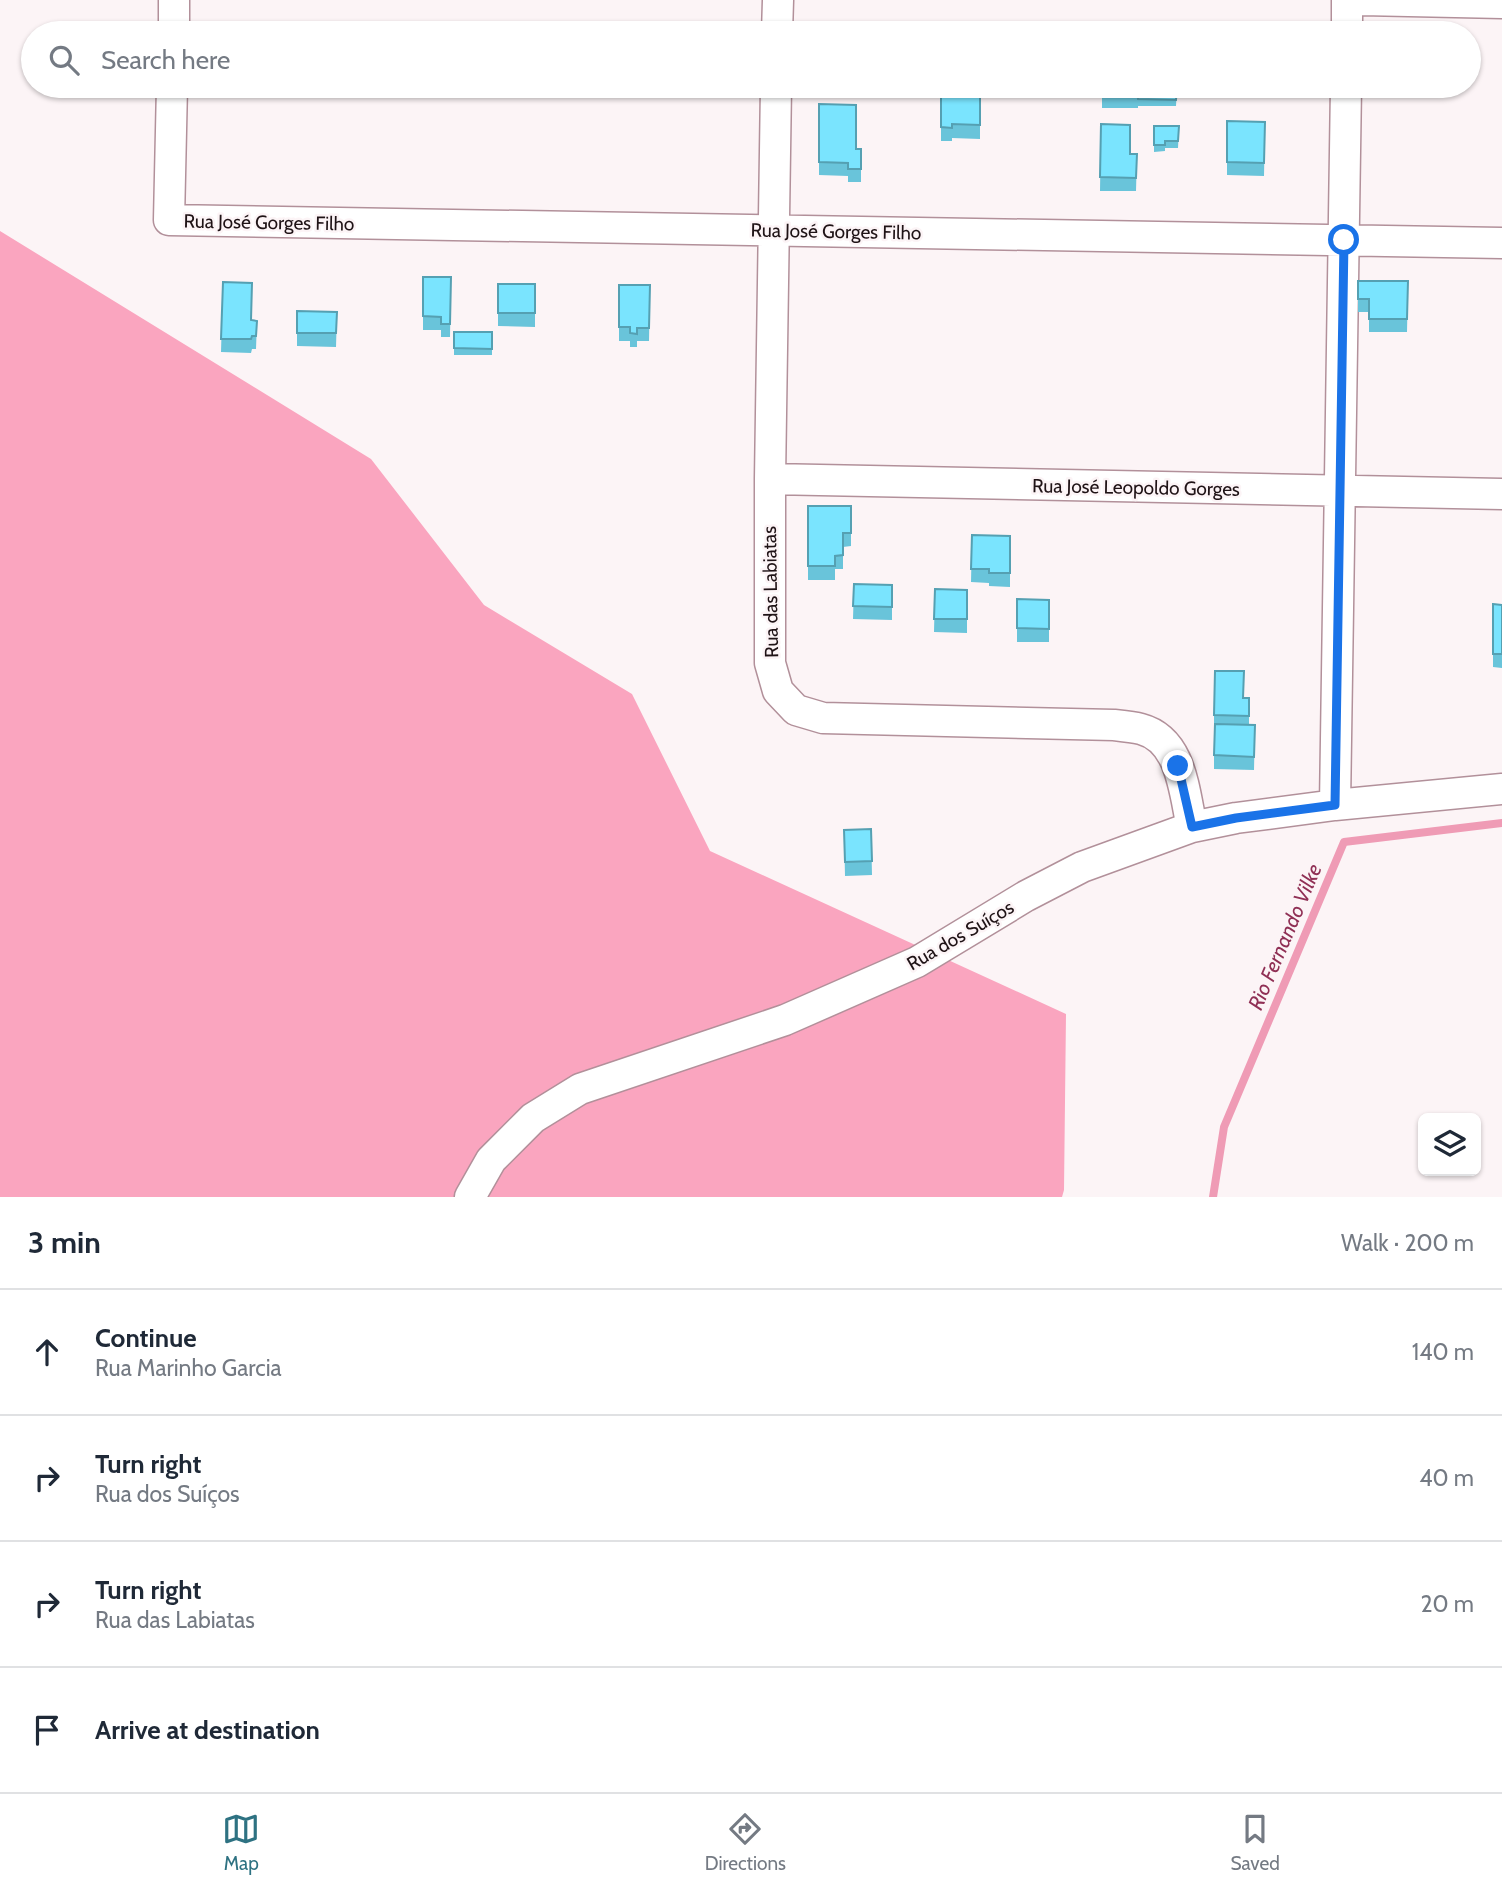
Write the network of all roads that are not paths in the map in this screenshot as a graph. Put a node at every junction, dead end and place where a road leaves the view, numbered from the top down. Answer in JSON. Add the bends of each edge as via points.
{"nodes":[{"id":1,"x":174,"y":0,"type":"edge"},
{"id":2,"x":778,"y":0,"type":"edge"},
{"id":3,"x":1347,"y":0,"type":"edge"},
{"id":4,"x":1362,"y":0,"type":"edge"},
{"id":5,"x":1502,"y":3,"type":"edge"},
{"id":6,"x":174,"y":21,"type":"edge"},
{"id":7,"x":777,"y":21,"type":"edge"},
{"id":8,"x":1347,"y":21,"type":"edge"},
{"id":9,"x":172,"y":98,"type":"edge"},
{"id":10,"x":776,"y":98,"type":"edge"},
{"id":11,"x":1346,"y":98,"type":"edge"},
{"id":12,"x":773,"y":230,"type":"junction"},
{"id":13,"x":1344,"y":240,"type":"junction"},
{"id":14,"x":1502,"y":243,"type":"edge"},
{"id":15,"x":770,"y":479,"type":"junction"},
{"id":16,"x":1340,"y":491,"type":"junction"},
{"id":17,"x":1502,"y":494,"type":"edge"},
{"id":18,"x":1502,"y":789,"type":"edge"},
{"id":19,"x":1335,"y":805,"type":"junction"},
{"id":20,"x":1192,"y":827,"type":"junction"},
{"id":21,"x":470,"y":1197,"type":"edge"}],
"edges":[{"from":1,"to":6,"type":"street"},
{"from":2,"to":7,"type":"street"},
{"from":3,"to":8,"type":"street"},
{"from":4,"to":5,"type":"street"},
{"from":9,"to":12,"type":"street","name":"Rua José Gorges Filho","via":[[170,220]]},
{"from":10,"to":12,"type":"street","name":"Rua das Labiatas"},
{"from":11,"to":13,"type":"street"},
{"from":12,"to":13,"type":"street","name":"Rua José Gorges Filho"},
{"from":12,"to":15,"type":"street","name":"Rua das Labiatas"},
{"from":13,"to":14,"type":"street","name":"Rua José Gorges Filho"},
{"from":13,"to":16,"type":"street"},
{"from":15,"to":16,"type":"street","name":"Rua José Leopoldo Gorges"},
{"from":15,"to":20,"type":"street","name":"Rua das Labiatas","via":[[770,663],[778,691],[796,710],[823,718],[1143,729],[1165,741],[1178,766]]},
{"from":16,"to":17,"type":"street","name":"Rua José Leopoldo Gorges"},
{"from":16,"to":19,"type":"street"},
{"from":18,"to":19,"type":"street","name":"Rua dos Suíços"},
{"from":19,"to":20,"type":"street","name":"Rua dos Suíços"},
{"from":20,"to":21,"type":"street","name":"Rua dos Suíços","via":[[1082,867],[917,962],[785,1020],[580,1089],[533,1118],[491,1160]]}]}
